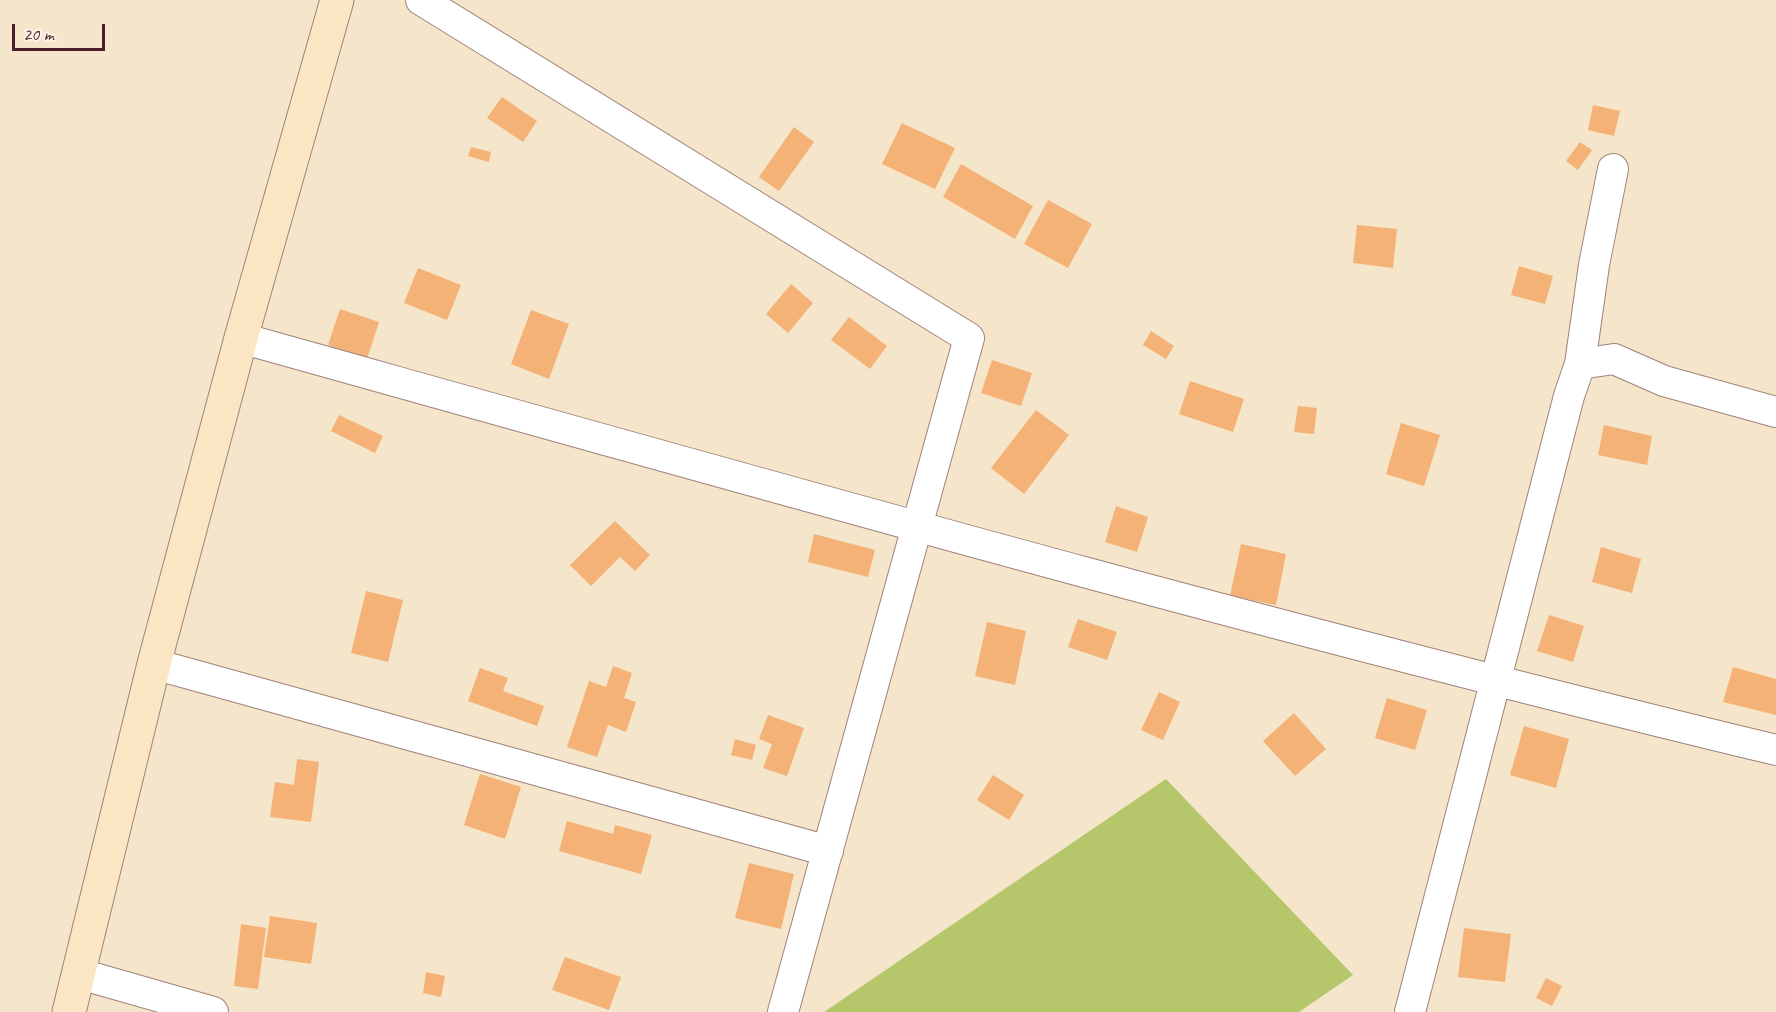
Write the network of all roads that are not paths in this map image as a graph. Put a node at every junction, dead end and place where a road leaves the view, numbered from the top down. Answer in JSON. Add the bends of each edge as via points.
{"nodes":[{"id":1,"x":337,"y":0,"type":"edge"},
{"id":2,"x":421,"y":0,"type":"edge"},
{"id":3,"x":1613,"y":170,"type":"dead end"},
{"id":4,"x":241,"y":338,"type":"junction"},
{"id":5,"x":1580,"y":364,"type":"junction"},
{"id":6,"x":1776,"y":412,"type":"edge"},
{"id":7,"x":916,"y":527,"type":"junction"},
{"id":8,"x":154,"y":664,"type":"junction"},
{"id":9,"x":1495,"y":683,"type":"junction"},
{"id":10,"x":1776,"y":750,"type":"edge"},
{"id":11,"x":828,"y":851,"type":"junction"},
{"id":12,"x":80,"y":974,"type":"junction"},
{"id":13,"x":69,"y":1012,"type":"edge"},
{"id":14,"x":213,"y":1012,"type":"edge"},
{"id":15,"x":783,"y":1012,"type":"edge"},
{"id":16,"x":1410,"y":1012,"type":"edge"}],
"edges":[{"from":1,"to":4,"type":"street"},
{"from":2,"to":7,"type":"street","via":[[969,339]]},
{"from":3,"to":5,"type":"street"},
{"from":4,"to":7,"type":"street"},
{"from":4,"to":8,"type":"street"},
{"from":5,"to":6,"type":"street","via":[[1614,359],[1664,381]]},
{"from":5,"to":9,"type":"street"},
{"from":7,"to":9,"type":"street"},
{"from":7,"to":11,"type":"street"},
{"from":8,"to":11,"type":"street"},
{"from":8,"to":12,"type":"street"},
{"from":9,"to":10,"type":"street"},
{"from":9,"to":16,"type":"street"},
{"from":11,"to":15,"type":"street"},
{"from":12,"to":13,"type":"street"},
{"from":12,"to":14,"type":"street"}]}
